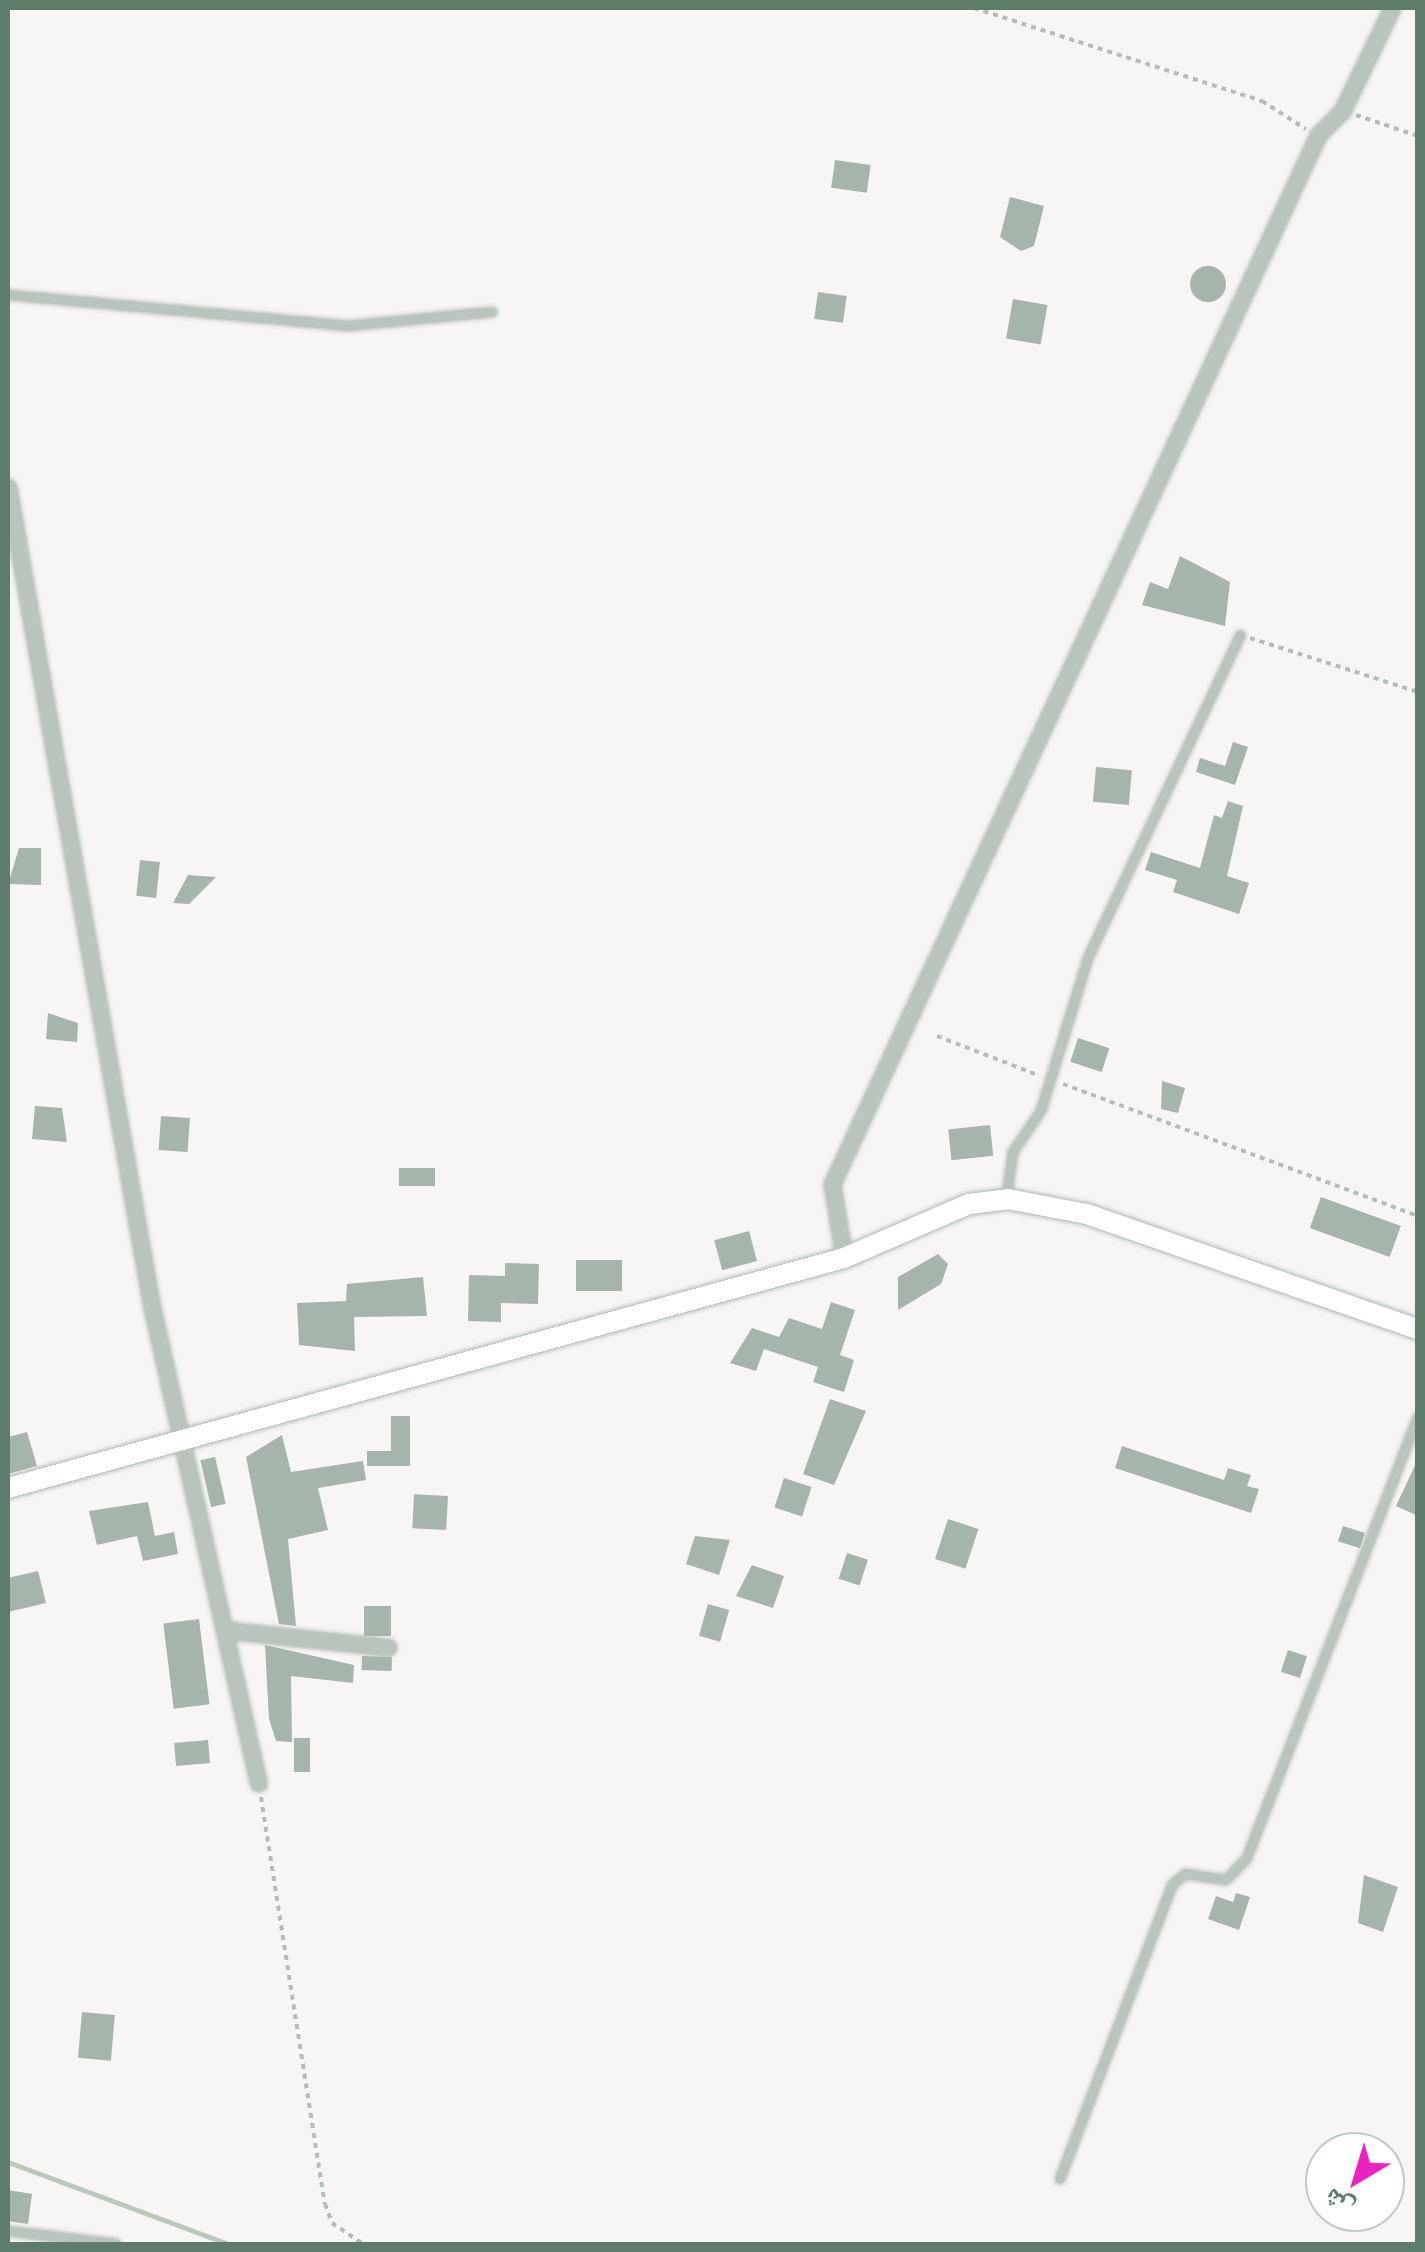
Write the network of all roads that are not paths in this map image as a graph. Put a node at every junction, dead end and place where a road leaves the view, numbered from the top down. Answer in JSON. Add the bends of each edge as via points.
{"nodes":[{"id":1,"x":1392,"y":8,"type":"edge"},
{"id":2,"x":8,"y":295,"type":"edge"},
{"id":3,"x":492,"y":312,"type":"dead end"},
{"id":4,"x":8,"y":487,"type":"edge"},
{"id":5,"x":1241,"y":635,"type":"road end"},
{"id":6,"x":1008,"y":1199,"type":"junction"},
{"id":7,"x":844,"y":1258,"type":"junction"},
{"id":8,"x":1418,"y":1328,"type":"edge"},
{"id":9,"x":1418,"y":1418,"type":"edge"},
{"id":10,"x":184,"y":1439,"type":"junction"},
{"id":11,"x":8,"y":1488,"type":"edge"},
{"id":12,"x":225,"y":1630,"type":"junction"},
{"id":13,"x":388,"y":1647,"type":"dead end"},
{"id":14,"x":258,"y":1783,"type":"road end"},
{"id":15,"x":1060,"y":2179,"type":"dead end"},
{"id":16,"x":8,"y":2231,"type":"edge"},
{"id":17,"x":116,"y":2244,"type":"edge"}],
"edges":[{"from":1,"to":7,"type":"street","via":[[1342,110],[1318,135],[832,1184]]},
{"from":2,"to":3,"type":"lane","via":[[347,326]]},
{"from":4,"to":10,"type":"street","via":[[151,1303]]},
{"from":5,"to":6,"type":"lane","via":[[1088,958],[1052,1080],[1014,1152]]},
{"from":6,"to":7,"type":"street","via":[[969,1204]]},
{"from":6,"to":8,"type":"street","via":[[1087,1214]]},
{"from":7,"to":10,"type":"street"},
{"from":9,"to":15,"type":"lane","via":[[1247,1858],[1226,1880],[1185,1874],[1172,1885]]},
{"from":10,"to":11,"type":"street"},
{"from":10,"to":12,"type":"street"},
{"from":12,"to":13,"type":"street"},
{"from":12,"to":14,"type":"street"},
{"from":16,"to":17,"type":"lane"}]}
